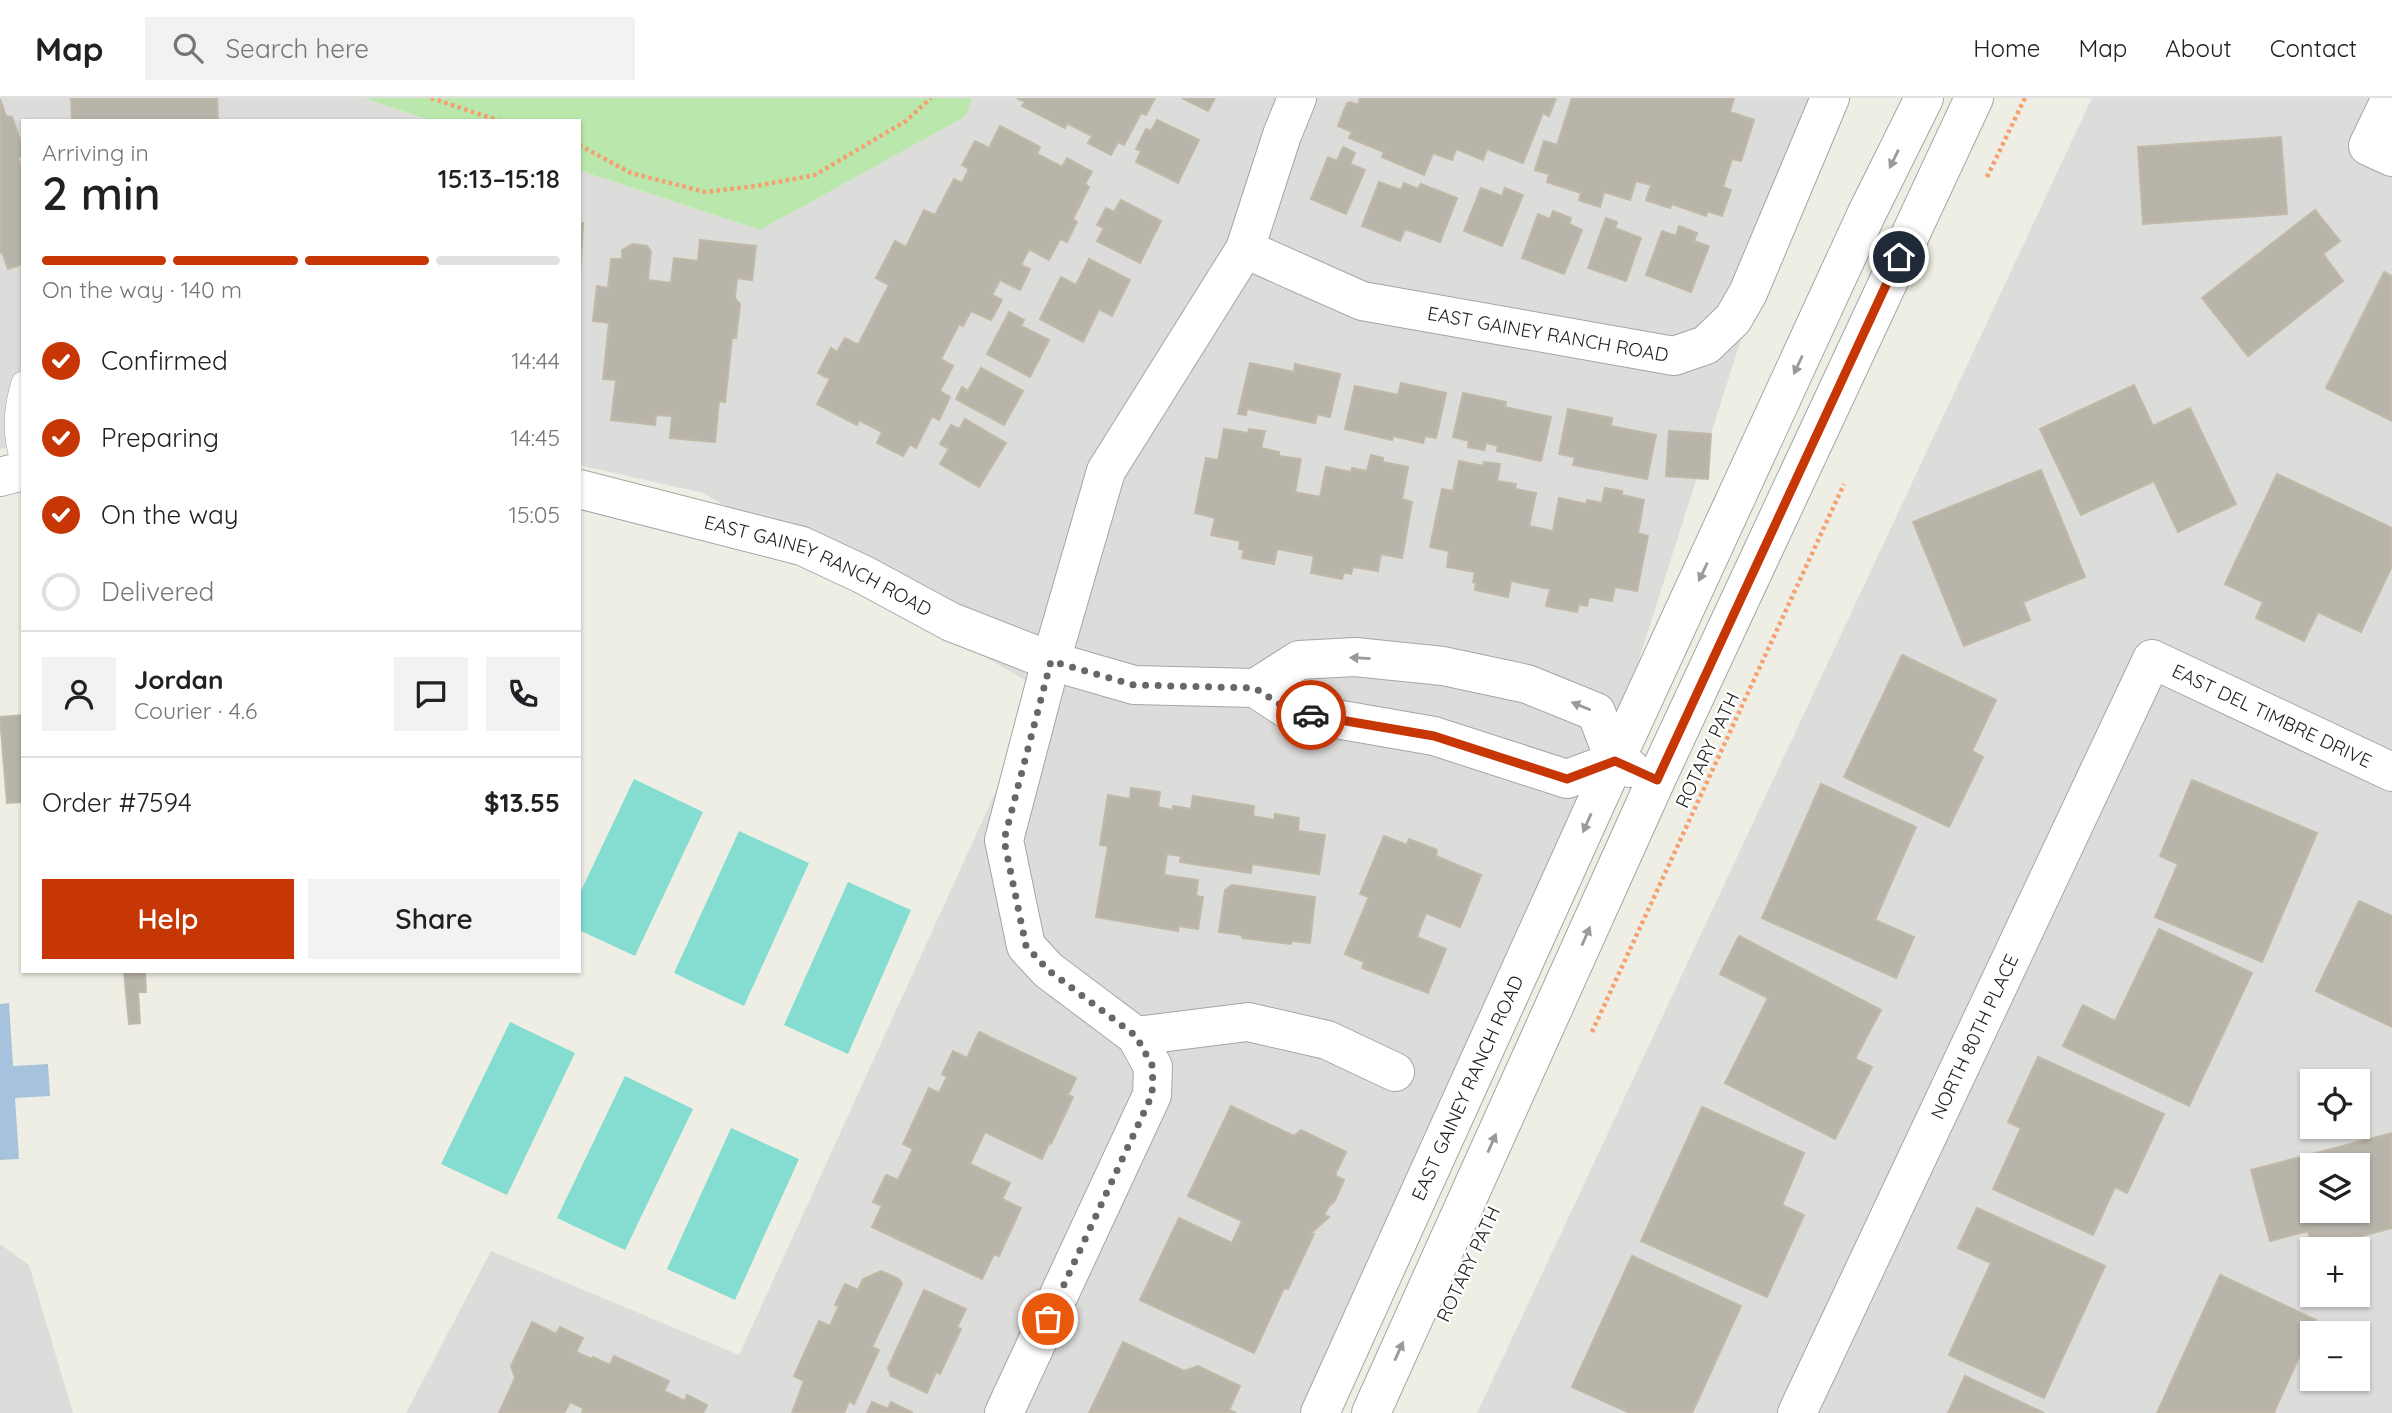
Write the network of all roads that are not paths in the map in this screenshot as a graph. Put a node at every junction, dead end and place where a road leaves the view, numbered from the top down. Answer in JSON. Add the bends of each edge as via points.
{"nodes":[{"id":1,"x":1297,"y":98,"type":"edge"},
{"id":2,"x":1830,"y":98,"type":"edge"},
{"id":3,"x":1924,"y":98,"type":"edge"},
{"id":4,"x":1974,"y":98,"type":"edge"},
{"id":5,"x":2391,"y":98,"type":"edge"},
{"id":6,"x":2380,"y":152,"type":"edge"},
{"id":7,"x":1245,"y":249,"type":"junction"},
{"id":8,"x":21,"y":394,"type":"edge"},
{"id":9,"x":21,"y":457,"type":"edge"},
{"id":10,"x":21,"y":472,"type":"edge"},
{"id":11,"x":0,"y":477,"type":"edge"},
{"id":12,"x":581,"y":490,"type":"edge"},
{"id":13,"x":2151,"y":659,"type":"joint"},
{"id":14,"x":1051,"y":661,"type":"junction"},
{"id":15,"x":1255,"y":688,"type":"junction"},
{"id":16,"x":1615,"y":761,"type":"junction"},
{"id":17,"x":2392,"y":772,"type":"edge"},
{"id":18,"x":1657,"y":780,"type":"junction"},
{"id":19,"x":1136,"y":1036,"type":"junction"},
{"id":20,"x":1395,"y":1072,"type":"dead end"},
{"id":21,"x":1004,"y":1413,"type":"edge"},
{"id":22,"x":1320,"y":1413,"type":"edge"},
{"id":23,"x":1371,"y":1413,"type":"edge"},
{"id":24,"x":1797,"y":1413,"type":"edge"}],
"edges":[{"from":1,"to":7,"type":"street"},
{"from":2,"to":7,"type":"street","name":"EAST GAINEY RANCH ROAD","via":[[1733,320],[1706,345],[1674,356],[1362,301]]},
{"from":3,"to":16,"type":"street","name":"EAST GAINEY RANCH ROAD","one_way":true},
{"from":4,"to":18,"type":"street"},
{"from":5,"to":6,"type":"street"},
{"from":7,"to":14,"type":"street","via":[[1106,471]]},
{"from":8,"to":9,"type":"lane","via":[[17,416]]},
{"from":10,"to":11,"type":"street"},
{"from":12,"to":14,"type":"street","name":"EAST GAINEY RANCH ROAD","via":[[802,546],[951,622]]},
{"from":13,"to":17,"type":"street","name":"EAST DEL TIMBRE DRIVE"},
{"from":13,"to":24,"type":"street","name":"NORTH 80TH PLACE"},
{"from":14,"to":15,"type":"street","name":"EAST GAINEY RANCH ROAD","via":[[1134,685]]},
{"from":14,"to":19,"type":"street","via":[[1004,840],[1026,946],[1048,970]]},
{"from":15,"to":16,"type":"street","via":[[1290,711],[1434,736],[1567,779]]},
{"from":16,"to":15,"type":"street","one_way":true,"via":[[1596,712],[1527,684],[1443,666],[1355,657],[1299,660]]},
{"from":16,"to":18,"type":"street"},
{"from":16,"to":22,"type":"street","name":"EAST GAINEY RANCH ROAD","one_way":true},
{"from":23,"to":18,"type":"street","one_way":true},
{"from":19,"to":20,"type":"street","via":[[1248,1022],[1327,1040]]},
{"from":19,"to":21,"type":"street","via":[[1153,1067],[1152,1095]]}]}
